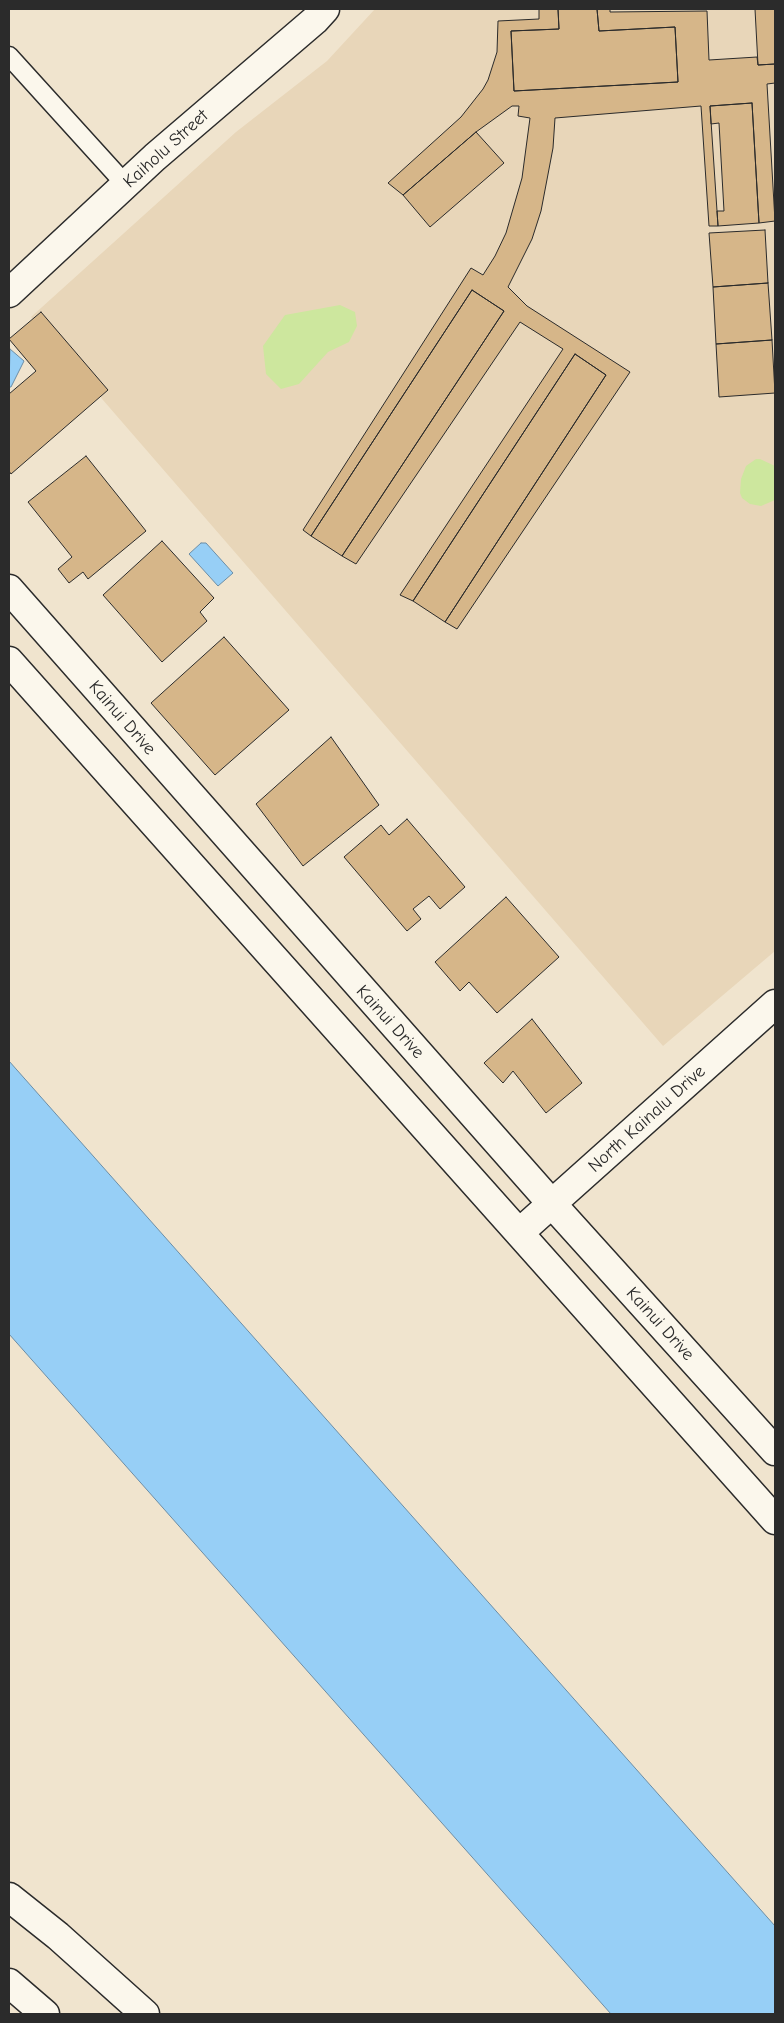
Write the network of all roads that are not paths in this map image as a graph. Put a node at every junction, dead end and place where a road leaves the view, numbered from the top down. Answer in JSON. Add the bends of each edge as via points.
{"nodes":[{"id":1,"x":325,"y":9,"type":"edge"},
{"id":2,"x":9,"y":56,"type":"edge"},
{"id":3,"x":126,"y":185,"type":"junction"},
{"id":4,"x":9,"y":293,"type":"edge"},
{"id":5,"x":9,"y":589,"type":"edge"},
{"id":6,"x":9,"y":661,"type":"edge"},
{"id":7,"x":775,"y":1004,"type":"edge"},
{"id":8,"x":552,"y":1204,"type":"junction"},
{"id":9,"x":519,"y":1233,"type":"junction"},
{"id":10,"x":775,"y":1451,"type":"edge"},
{"id":11,"x":775,"y":1520,"type":"edge"},
{"id":12,"x":9,"y":1897,"type":"edge"},
{"id":13,"x":9,"y":1983,"type":"edge"},
{"id":14,"x":46,"y":2014,"type":"edge"},
{"id":15,"x":145,"y":2014,"type":"edge"}],
"edges":[{"from":1,"to":3,"type":"street","name":"Kaiholu Street"},
{"from":2,"to":3,"type":"lane"},
{"from":3,"to":4,"type":"street","name":"Kaiholu Street"},
{"from":5,"to":8,"type":"street","name":"Kainui Drive"},
{"from":6,"to":9,"type":"street"},
{"from":7,"to":8,"type":"street","name":"North Kainalu Drive"},
{"from":8,"to":9,"type":"street","name":"North Kainalu Drive"},
{"from":8,"to":10,"type":"street","name":"Kainui Drive"},
{"from":9,"to":11,"type":"street"},
{"from":12,"to":15,"type":"street"},
{"from":13,"to":14,"type":"street"}]}
